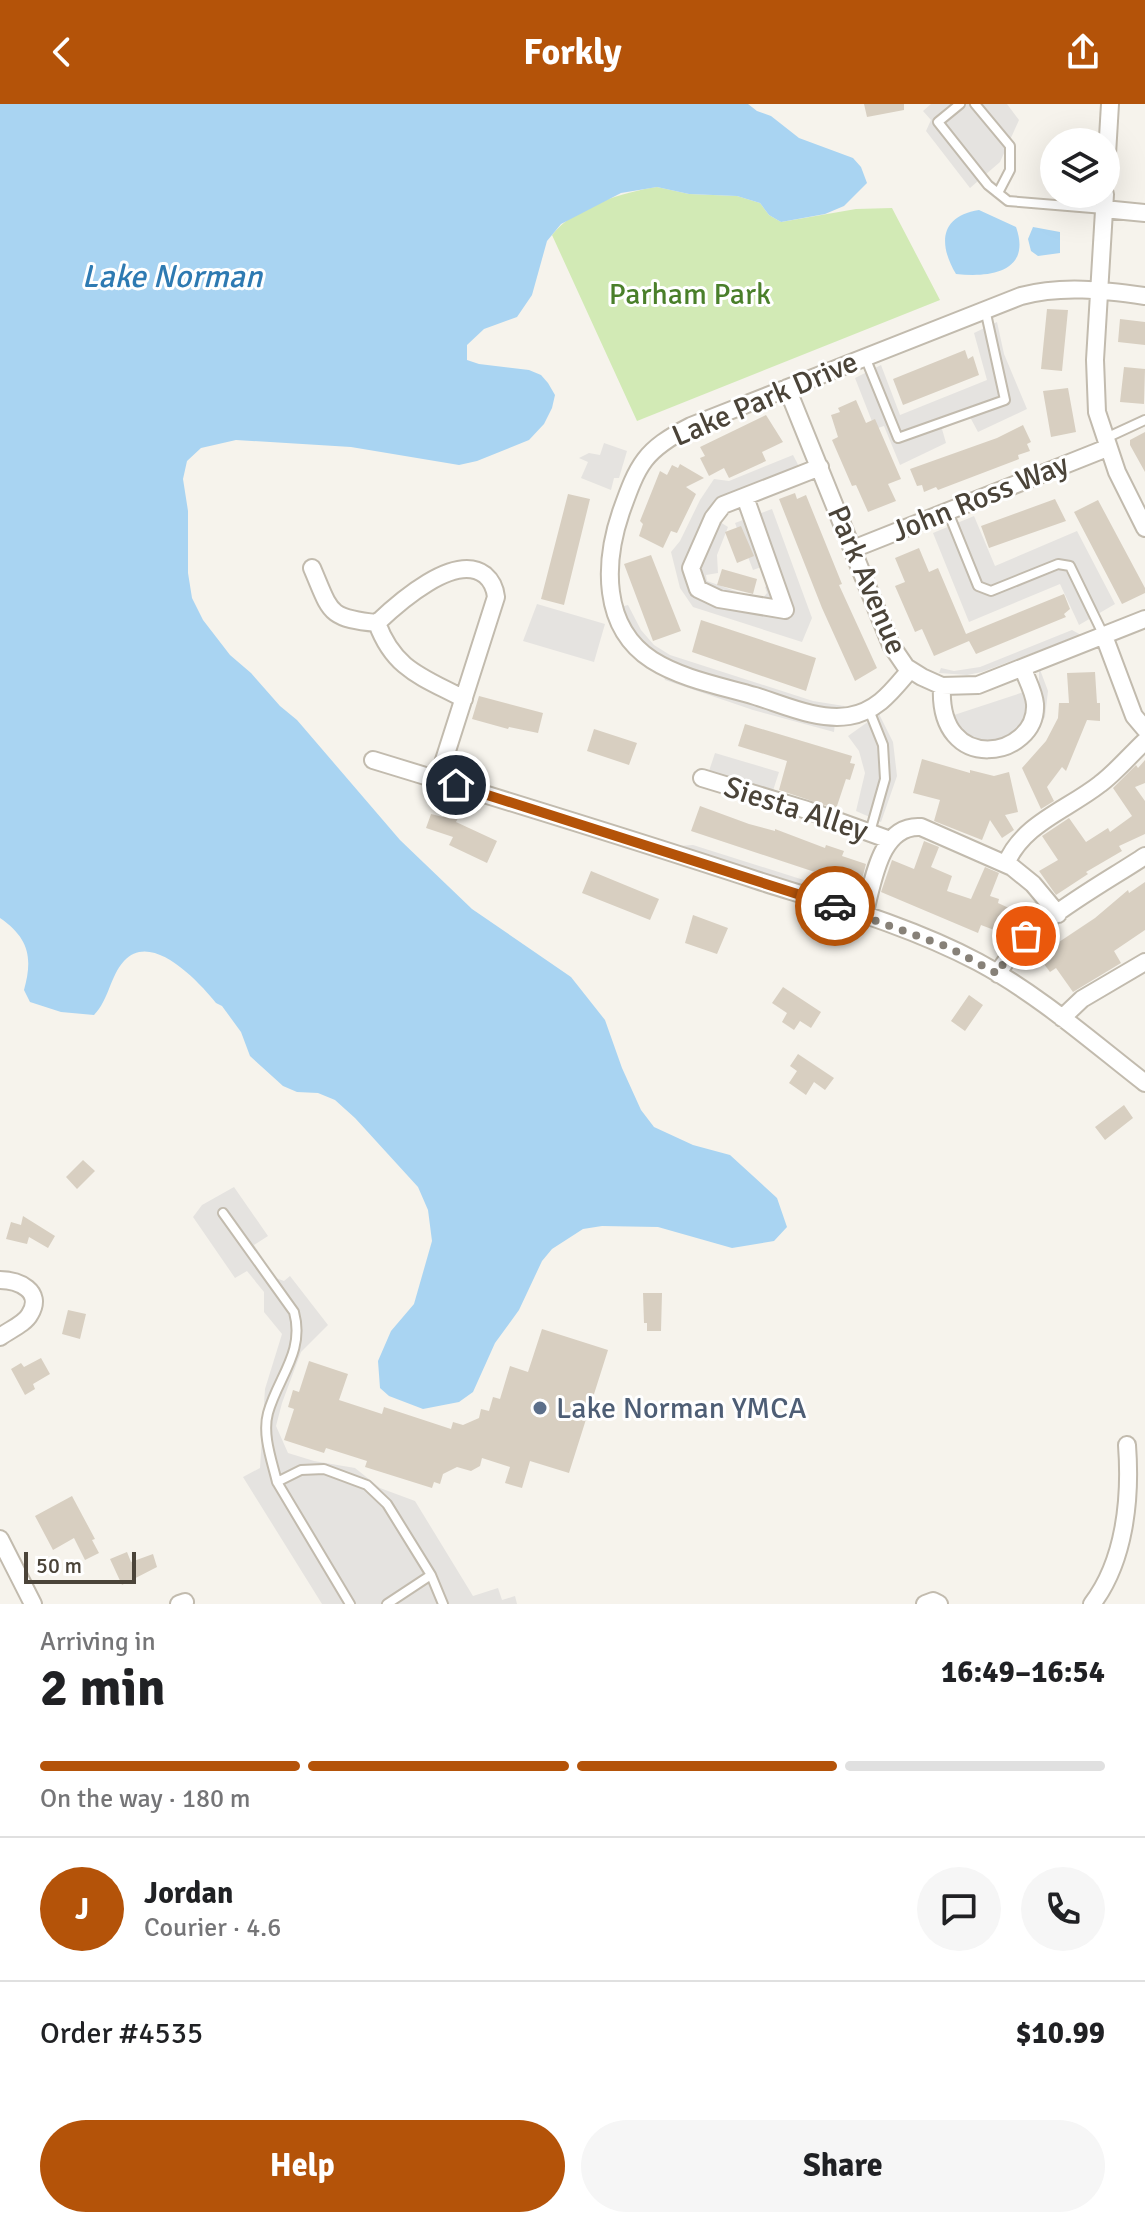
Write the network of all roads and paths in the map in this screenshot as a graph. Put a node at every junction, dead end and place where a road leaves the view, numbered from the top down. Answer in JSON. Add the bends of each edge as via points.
{"nodes":[{"id":1,"x":960,"y":104,"type":"edge"},
{"id":2,"x":975,"y":104,"type":"edge"},
{"id":3,"x":1110,"y":104,"type":"edge"},
{"id":4,"x":1109,"y":128,"type":"edge"},
{"id":5,"x":998,"y":193,"type":"junction"},
{"id":6,"x":1040,"y":201,"type":"edge"},
{"id":7,"x":1120,"y":206,"type":"edge"},
{"id":8,"x":1104,"y":208,"type":"edge"},
{"id":9,"x":1140,"y":212,"type":"edge"},
{"id":10,"x":1099,"y":290,"type":"junction"},
{"id":11,"x":1145,"y":296,"type":"edge"},
{"id":12,"x":985,"y":309,"type":"junction"},
{"id":13,"x":865,"y":357,"type":"junction"},
{"id":14,"x":787,"y":388,"type":"junction"},
{"id":15,"x":1145,"y":420,"type":"edge"},
{"id":16,"x":1106,"y":443,"type":"junction"},
{"id":17,"x":820,"y":467,"type":"junction"},
{"id":18,"x":745,"y":497,"type":"junction"},
{"id":19,"x":948,"y":511,"type":"junction"},
{"id":20,"x":1143,"y":521,"type":"edge"},
{"id":21,"x":853,"y":549,"type":"junction"},
{"id":22,"x":312,"y":568,"type":"dead end"},
{"id":23,"x":1145,"y":619,"type":"edge"},
{"id":24,"x":377,"y":623,"type":"junction"},
{"id":25,"x":1104,"y":636,"type":"junction"},
{"id":26,"x":1023,"y":669,"type":"junction"},
{"id":27,"x":910,"y":670,"type":"junction"},
{"id":28,"x":942,"y":686,"type":"junction"},
{"id":29,"x":464,"y":699,"type":"junction"},
{"id":30,"x":869,"y":710,"type":"junction"},
{"id":31,"x":1145,"y":729,"type":"edge"},
{"id":32,"x":1145,"y":741,"type":"edge"},
{"id":33,"x":373,"y":760,"type":"dead end"},
{"id":34,"x":702,"y":778,"type":"dead end"},
{"id":35,"x":438,"y":779,"type":"junction"},
{"id":36,"x":870,"y":832,"type":"junction"},
{"id":37,"x":890,"y":840,"type":"junction"},
{"id":38,"x":1145,"y":856,"type":"edge"},
{"id":39,"x":1006,"y":864,"type":"junction"},
{"id":40,"x":1058,"y":914,"type":"junction"},
{"id":41,"x":864,"y":915,"type":"junction"},
{"id":42,"x":1145,"y":962,"type":"edge"},
{"id":43,"x":998,"y":974,"type":"junction"},
{"id":44,"x":1062,"y":1018,"type":"junction"},
{"id":45,"x":1145,"y":1083,"type":"edge"},
{"id":46,"x":223,"y":1213,"type":"dead end"},
{"id":47,"x":0,"y":1280,"type":"edge"},
{"id":48,"x":0,"y":1337,"type":"edge"},
{"id":49,"x":1127,"y":1445,"type":"dead end"},
{"id":50,"x":277,"y":1482,"type":"junction"},
{"id":51,"x":0,"y":1539,"type":"edge"},
{"id":52,"x":431,"y":1575,"type":"junction"},
{"id":53,"x":1096,"y":1603,"type":"edge"},
{"id":54,"x":33,"y":1604,"type":"edge"},
{"id":55,"x":350,"y":1604,"type":"edge"},
{"id":56,"x":387,"y":1604,"type":"edge"},
{"id":57,"x":443,"y":1604,"type":"edge"},
{"id":58,"x":925,"y":1604,"type":"edge"},
{"id":59,"x":939,"y":1604,"type":"edge"}],
"edges":[{"from":1,"to":5,"type":"lane","via":[[938,122]]},
{"from":2,"to":5,"type":"lane","via":[[1010,146],[1010,170]]},
{"from":3,"to":4,"type":"street"},
{"from":5,"to":6,"type":"lane","via":[[1008,201]]},
{"from":7,"to":9,"type":"street"},
{"from":8,"to":10,"type":"street"},
{"from":10,"to":11,"type":"street","name":"Lake Park Drive"},
{"from":10,"to":12,"type":"street","name":"Lake Park Drive","via":[[1041,291]]},
{"from":10,"to":16,"type":"street","via":[[1095,393]]},
{"from":12,"to":13,"type":"street","name":"Lake Park Drive"},
{"from":12,"to":13,"type":"lane","via":[[1005,400],[898,438]]},
{"from":13,"to":14,"type":"street","name":"Lake Park Drive"},
{"from":14,"to":17,"type":"street","name":"Park Avenue"},
{"from":14,"to":30,"type":"street","name":"Lake Park Drive","via":[[691,426],[649,452],[615,528],[609,591],[629,639],[651,659],[687,676],[822,716]]},
{"from":15,"to":16,"type":"lane"},
{"from":16,"to":19,"type":"street","name":"John Ross Way"},
{"from":16,"to":20,"type":"street"},
{"from":17,"to":18,"type":"street"},
{"from":17,"to":21,"type":"street","name":"Park Avenue"},
{"from":18,"to":18,"type":"street","via":[[723,505],[713,518],[691,568],[698,589],[719,599],[785,610]]},
{"from":19,"to":21,"type":"street","name":"John Ross Way"},
{"from":19,"to":25,"type":"lane","via":[[978,586],[991,591],[1058,564],[1070,566]]},
{"from":21,"to":27,"type":"street","name":"Park Avenue","via":[[891,645]]},
{"from":22,"to":24,"type":"street","via":[[331,610],[343,618]]},
{"from":23,"to":25,"type":"street","name":"Park Avenue"},
{"from":24,"to":29,"type":"street","via":[[390,651],[405,667]]},
{"from":24,"to":29,"type":"street","via":[[400,601],[442,576],[463,569],[483,573],[496,597]]},
{"from":25,"to":26,"type":"street","name":"Park Avenue"},
{"from":25,"to":31,"type":"street","via":[[1134,716]]},
{"from":26,"to":28,"type":"street","name":"Park Avenue","via":[[978,685]]},
{"from":26,"to":28,"type":"street","via":[[1034,715],[1018,738],[988,751],[973,748],[947,725]]},
{"from":27,"to":28,"type":"street","name":"Park Avenue"},
{"from":27,"to":30,"type":"street"},
{"from":29,"to":35,"type":"street"},
{"from":30,"to":36,"type":"lane","via":[[883,745],[885,779]]},
{"from":32,"to":39,"type":"street","via":[[1098,786],[1027,833]]},
{"from":33,"to":35,"type":"street"},
{"from":34,"to":36,"type":"street","name":"Siesta Alley"},
{"from":35,"to":41,"type":"street"},
{"from":36,"to":37,"type":"street","name":"Siesta Alley"},
{"from":37,"to":39,"type":"street","via":[[900,831],[921,827]]},
{"from":37,"to":41,"type":"street"},
{"from":38,"to":40,"type":"street"},
{"from":39,"to":40,"type":"street","via":[[1033,884]]},
{"from":40,"to":43,"type":"street","via":[[1017,945]]},
{"from":41,"to":43,"type":"street","via":[[948,947]]},
{"from":42,"to":44,"type":"street","via":[[1082,999]]},
{"from":43,"to":44,"type":"street"},
{"from":44,"to":45,"type":"street"},
{"from":46,"to":50,"type":"lane","via":[[296,1320],[297,1344],[266,1427]]},
{"from":47,"to":48,"type":"street","via":[[25,1285],[34,1304],[25,1320]]},
{"from":49,"to":53,"type":"street","via":[[1129,1488],[1123,1530]]},
{"from":50,"to":52,"type":"lane","via":[[301,1470],[324,1469],[367,1485],[387,1504]]},
{"from":50,"to":55,"type":"lane"},
{"from":51,"to":54,"type":"street"},
{"from":52,"to":56,"type":"lane"},
{"from":52,"to":57,"type":"lane"},
{"from":58,"to":59,"type":"street"}]}
